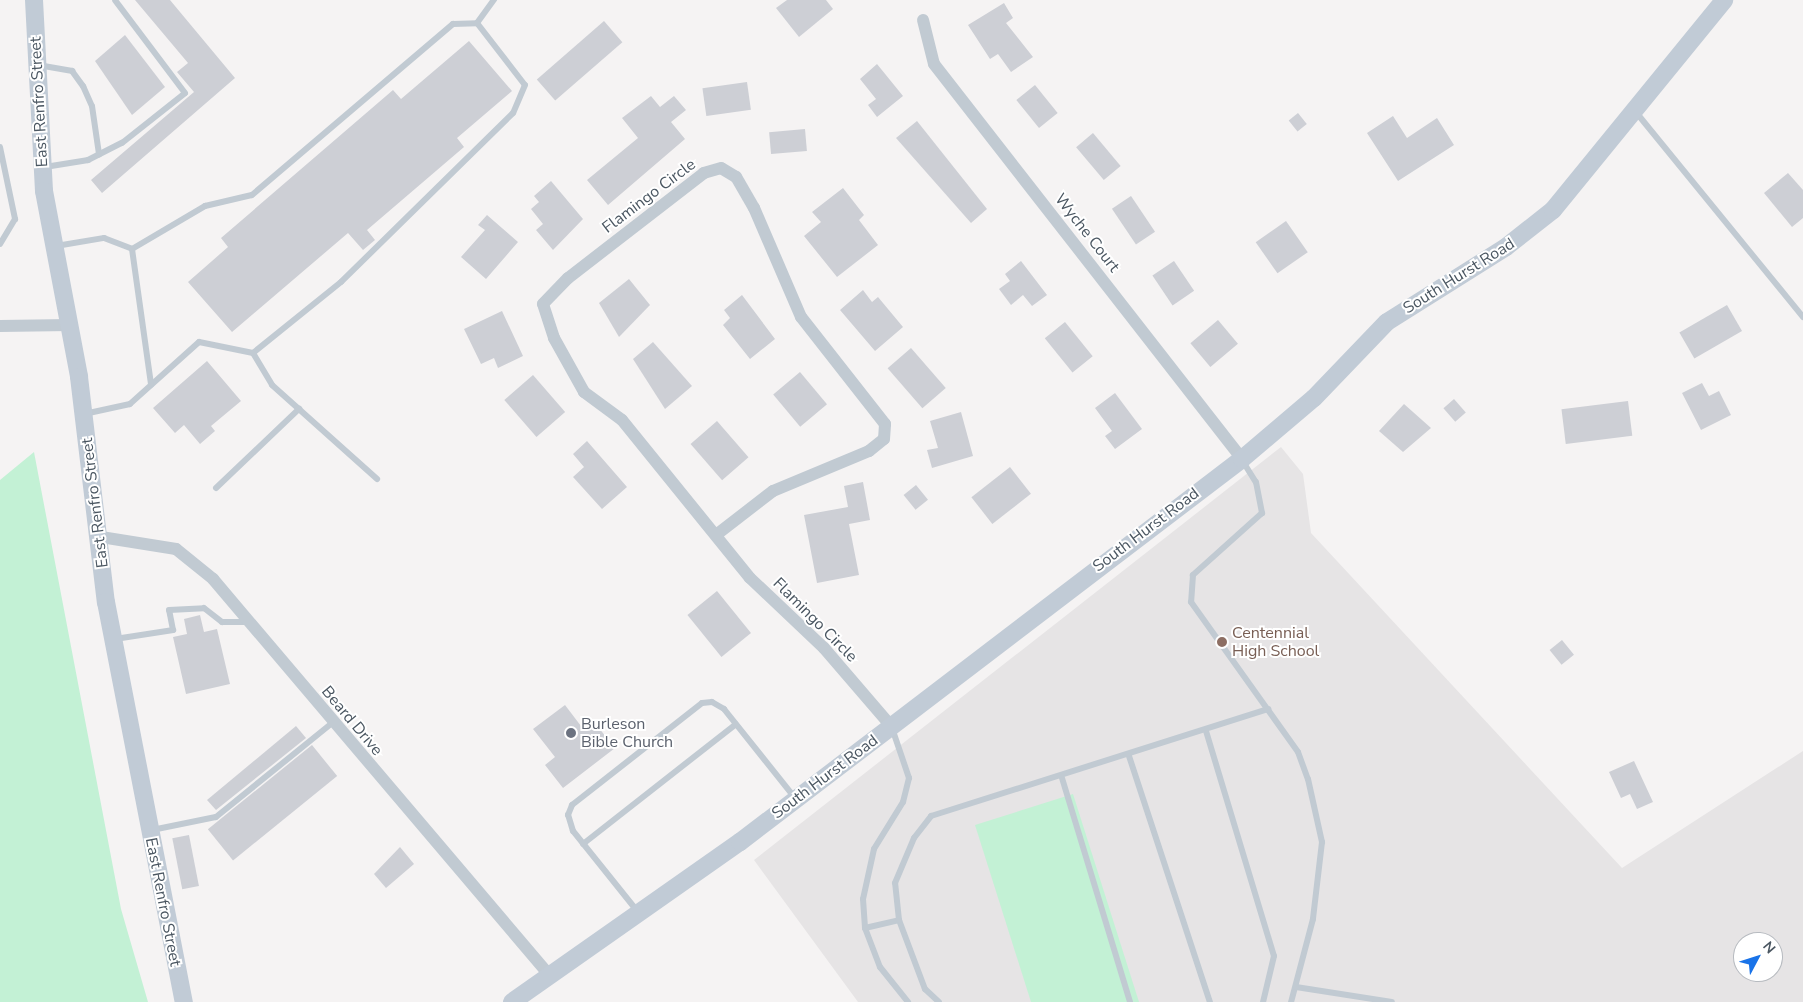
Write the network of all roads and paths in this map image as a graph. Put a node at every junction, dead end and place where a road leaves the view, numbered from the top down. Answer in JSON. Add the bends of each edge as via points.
{"nodes":[{"id":1,"x":34,"y":0,"type":"edge"},
{"id":2,"x":115,"y":0,"type":"edge"},
{"id":3,"x":494,"y":0,"type":"edge"},
{"id":4,"x":1724,"y":0,"type":"edge"},
{"id":5,"x":923,"y":20,"type":"dead end"},
{"id":6,"x":477,"y":23,"type":"junction"},
{"id":7,"x":34,"y":65,"type":"junction"},
{"id":8,"x":1634,"y":110,"type":"junction"},
{"id":9,"x":0,"y":147,"type":"edge"},
{"id":10,"x":99,"y":154,"type":"junction"},
{"id":11,"x":42,"y":168,"type":"junction"},
{"id":12,"x":0,"y":244,"type":"edge"},
{"id":13,"x":55,"y":246,"type":"junction"},
{"id":14,"x":132,"y":249,"type":"junction"},
{"id":15,"x":1803,"y":316,"type":"edge"},
{"id":16,"x":70,"y":325,"type":"junction"},
{"id":17,"x":0,"y":326,"type":"edge"},
{"id":18,"x":254,"y":353,"type":"junction"},
{"id":19,"x":151,"y":385,"type":"junction"},
{"id":20,"x":299,"y":409,"type":"junction"},
{"id":21,"x":84,"y":414,"type":"junction"},
{"id":22,"x":1242,"y":459,"type":"junction"},
{"id":23,"x":377,"y":479,"type":"dead end"},
{"id":24,"x":216,"y":488,"type":"dead end"},
{"id":25,"x":716,"y":535,"type":"junction"},
{"id":26,"x":101,"y":537,"type":"junction"},
{"id":27,"x":248,"y":622,"type":"junction"},
{"id":28,"x":114,"y":639,"type":"junction"},
{"id":29,"x":1268,"y":709,"type":"junction"},
{"id":30,"x":332,"y":723,"type":"junction"},
{"id":31,"x":736,"y":724,"type":"junction"},
{"id":32,"x":892,"y":727,"type":"junction"},
{"id":33,"x":1206,"y":731,"type":"junction"},
{"id":34,"x":1129,"y":756,"type":"junction"},
{"id":35,"x":1062,"y":778,"type":"junction"},
{"id":36,"x":796,"y":799,"type":"junction"},
{"id":37,"x":149,"y":831,"type":"junction"},
{"id":38,"x":583,"y":844,"type":"junction"},
{"id":39,"x":639,"y":913,"type":"junction"},
{"id":40,"x":899,"y":920,"type":"junction"},
{"id":41,"x":865,"y":928,"type":"junction"},
{"id":42,"x":550,"y":976,"type":"junction"},
{"id":43,"x":1296,"y":987,"type":"junction"},
{"id":44,"x":184,"y":1002,"type":"edge"},
{"id":45,"x":512,"y":1002,"type":"edge"},
{"id":46,"x":908,"y":1002,"type":"edge"},
{"id":47,"x":938,"y":1002,"type":"edge"},
{"id":48,"x":1130,"y":1002,"type":"edge"},
{"id":49,"x":1210,"y":1002,"type":"edge"},
{"id":50,"x":1263,"y":1002,"type":"edge"},
{"id":51,"x":1291,"y":1002,"type":"edge"},
{"id":52,"x":1392,"y":1002,"type":"edge"}],
"edges":[{"from":1,"to":7,"type":"street","name":"East Renfro Street"},
{"from":2,"to":10,"type":"lane","via":[[185,93],[122,143]]},
{"from":3,"to":6,"type":"lane"},
{"from":4,"to":8,"type":"street","name":"South Hurst Road"},
{"from":5,"to":22,"type":"street","name":"Wyche Court","via":[[934,64]]},
{"from":6,"to":14,"type":"lane","via":[[453,24],[252,195],[205,206]]},
{"from":6,"to":18,"type":"lane","via":[[525,85],[513,113],[341,282]]},
{"from":7,"to":10,"type":"lane","via":[[72,71],[92,106]]},
{"from":7,"to":11,"type":"street","name":"East Renfro Street"},
{"from":8,"to":15,"type":"lane"},
{"from":8,"to":22,"type":"street","name":"South Hurst Road","via":[[1553,210],[1506,247],[1387,322],[1314,398]]},
{"from":9,"to":12,"type":"lane","via":[[14,219]]},
{"from":10,"to":11,"type":"lane"},
{"from":11,"to":13,"type":"street","name":"East Renfro Street"},
{"from":13,"to":14,"type":"lane","via":[[104,238]]},
{"from":13,"to":16,"type":"street","name":"East Renfro Street"},
{"from":14,"to":19,"type":"lane"},
{"from":16,"to":17,"type":"street"},
{"from":16,"to":21,"type":"street","name":"East Renfro Street"},
{"from":18,"to":19,"type":"lane","via":[[199,342]]},
{"from":18,"to":20,"type":"lane","via":[[272,385]]},
{"from":19,"to":21,"type":"lane","via":[[130,404]]},
{"from":20,"to":23,"type":"lane"},
{"from":20,"to":24,"type":"lane"},
{"from":21,"to":26,"type":"street","name":"East Renfro Street"},
{"from":22,"to":29,"type":"lane","via":[[1256,482],[1262,513],[1193,575],[1191,602]]},
{"from":22,"to":32,"type":"street","name":"South Hurst Road","via":[[974,659]]},
{"from":25,"to":25,"type":"street","name":"Flamingo Circle","via":[[622,420],[584,392],[554,338],[543,304],[568,278],[704,173],[721,168],[736,177],[754,208],[801,317],[885,424],[884,438],[869,451],[773,491]]},
{"from":25,"to":32,"type":"street","name":"Flamingo Circle","via":[[750,578],[824,648]]},
{"from":26,"to":27,"type":"street","name":"Beard Drive","via":[[176,549],[213,580]]},
{"from":26,"to":28,"type":"street","name":"East Renfro Street"},
{"from":27,"to":28,"type":"lane","via":[[222,622],[204,608],[168,610],[173,630]]},
{"from":27,"to":30,"type":"street","name":"Beard Drive"},
{"from":28,"to":37,"type":"street","name":"East Renfro Street"},
{"from":29,"to":33,"type":"lane"},
{"from":29,"to":43,"type":"lane","via":[[1298,752],[1322,842],[1313,919]]},
{"from":30,"to":37,"type":"lane","via":[[216,817]]},
{"from":30,"to":42,"type":"street","name":"Beard Drive"},
{"from":31,"to":36,"type":"lane"},
{"from":31,"to":38,"type":"lane"},
{"from":31,"to":38,"type":"lane","via":[[718,706],[702,703],[579,799],[568,815]]},
{"from":32,"to":36,"type":"street","name":"South Hurst Road"},
{"from":32,"to":41,"type":"lane","via":[[909,778],[903,802],[874,849],[863,898]]},
{"from":33,"to":34,"type":"lane"},
{"from":33,"to":50,"type":"lane","via":[[1274,956]]},
{"from":34,"to":35,"type":"lane"},
{"from":34,"to":49,"type":"lane"},
{"from":35,"to":40,"type":"lane","via":[[931,816],[914,838],[895,883]]},
{"from":35,"to":48,"type":"lane"},
{"from":36,"to":39,"type":"street","name":"South Hurst Road"},
{"from":37,"to":44,"type":"street","name":"East Renfro Street"},
{"from":38,"to":39,"type":"lane"},
{"from":39,"to":42,"type":"street","name":"South Hurst Road"},
{"from":40,"to":41,"type":"lane"},
{"from":40,"to":47,"type":"lane","via":[[925,989]]},
{"from":41,"to":46,"type":"lane","via":[[880,967]]},
{"from":42,"to":45,"type":"street","name":"South Hurst Road"},
{"from":43,"to":51,"type":"lane"},
{"from":43,"to":52,"type":"lane"}]}
